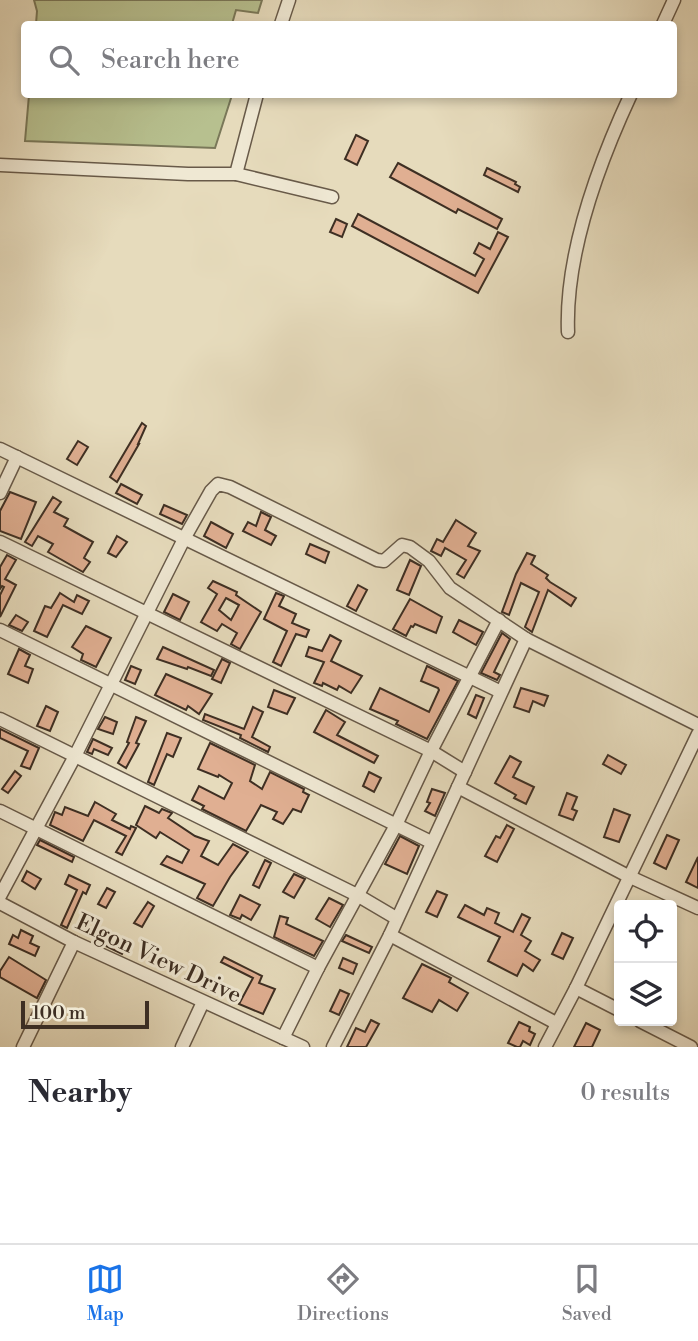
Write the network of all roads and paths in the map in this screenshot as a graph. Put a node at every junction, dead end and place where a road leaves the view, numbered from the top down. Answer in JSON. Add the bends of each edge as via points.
{"nodes":[{"id":1,"x":289,"y":0,"type":"edge"},
{"id":2,"x":674,"y":0,"type":"edge"},
{"id":3,"x":282,"y":21,"type":"edge"},
{"id":4,"x":664,"y":21,"type":"edge"},
{"id":5,"x":256,"y":98,"type":"edge"},
{"id":6,"x":629,"y":98,"type":"edge"},
{"id":7,"x":0,"y":165,"type":"edge"},
{"id":8,"x":236,"y":174,"type":"junction"},
{"id":9,"x":332,"y":197,"type":"dead end"},
{"id":10,"x":568,"y":332,"type":"dead end"},
{"id":11,"x":0,"y":449,"type":"edge"},
{"id":12,"x":17,"y":457,"type":"junction"},
{"id":13,"x":0,"y":493,"type":"edge"},
{"id":14,"x":185,"y":537,"type":"junction"},
{"id":15,"x":0,"y":542,"type":"edge"},
{"id":16,"x":148,"y":612,"type":"junction"},
{"id":17,"x":499,"y":620,"type":"junction"},
{"id":18,"x":0,"y":630,"type":"edge"},
{"id":19,"x":526,"y":639,"type":"junction"},
{"id":20,"x":469,"y":677,"type":"junction"},
{"id":21,"x":110,"y":683,"type":"junction"},
{"id":22,"x":501,"y":692,"type":"junction"},
{"id":23,"x":0,"y":719,"type":"edge"},
{"id":24,"x":698,"y":725,"type":"edge"},
{"id":25,"x":698,"y":734,"type":"edge"},
{"id":26,"x":431,"y":751,"type":"junction"},
{"id":27,"x":75,"y":756,"type":"junction"},
{"id":28,"x":465,"y":772,"type":"junction"},
{"id":29,"x":458,"y":786,"type":"junction"},
{"id":30,"x":0,"y":811,"type":"edge"},
{"id":31,"x":396,"y":825,"type":"junction"},
{"id":32,"x":36,"y":827,"type":"junction"},
{"id":33,"x":431,"y":842,"type":"junction"},
{"id":34,"x":628,"y":876,"type":"junction"},
{"id":35,"x":357,"y":895,"type":"junction"},
{"id":36,"x":0,"y":896,"type":"edge"},
{"id":37,"x":0,"y":903,"type":"edge"},
{"id":38,"x":698,"y":908,"type":"edge"},
{"id":39,"x":396,"y":918,"type":"junction"},
{"id":40,"x":390,"y":936,"type":"junction"},
{"id":41,"x":74,"y":942,"type":"junction"},
{"id":42,"x":318,"y":968,"type":"junction"},
{"id":43,"x":576,"y":988,"type":"junction"},
{"id":44,"x":203,"y":1002,"type":"junction"},
{"id":45,"x":614,"y":1007,"type":"edge"},
{"id":46,"x":556,"y":1023,"type":"junction"},
{"id":47,"x":650,"y":1026,"type":"edge"},
{"id":48,"x":283,"y":1038,"type":"junction"},
{"id":49,"x":23,"y":1047,"type":"edge"},
{"id":50,"x":182,"y":1047,"type":"edge"},
{"id":51,"x":303,"y":1047,"type":"edge"},
{"id":52,"x":333,"y":1047,"type":"edge"},
{"id":53,"x":545,"y":1047,"type":"edge"},
{"id":54,"x":691,"y":1047,"type":"edge"}],
"edges":[{"from":1,"to":3,"type":"street"},
{"from":2,"to":4,"type":"street"},
{"from":5,"to":8,"type":"street"},
{"from":6,"to":10,"type":"street","via":[[590,197],[567,308]]},
{"from":7,"to":8,"type":"street"},
{"from":8,"to":9,"type":"street"},
{"from":11,"to":12,"type":"street"},
{"from":12,"to":13,"type":"street"},
{"from":12,"to":14,"type":"street"},
{"from":14,"to":16,"type":"street"},
{"from":14,"to":17,"type":"street","via":[[211,491],[223,483],[377,560],[390,558],[401,545],[410,547],[450,588]]},
{"from":14,"to":20,"type":"street"},
{"from":15,"to":16,"type":"street"},
{"from":16,"to":21,"type":"street"},
{"from":16,"to":26,"type":"street"},
{"from":17,"to":19,"type":"street"},
{"from":17,"to":20,"type":"street"},
{"from":18,"to":21,"type":"street"},
{"from":19,"to":22,"type":"street"},
{"from":19,"to":24,"type":"street"},
{"from":20,"to":22,"type":"street"},
{"from":20,"to":26,"type":"street"},
{"from":21,"to":27,"type":"street"},
{"from":21,"to":31,"type":"street"},
{"from":22,"to":28,"type":"street"},
{"from":23,"to":27,"type":"street"},
{"from":25,"to":34,"type":"street"},
{"from":26,"to":28,"type":"street"},
{"from":26,"to":31,"type":"street"},
{"from":27,"to":32,"type":"street"},
{"from":27,"to":35,"type":"street"},
{"from":28,"to":29,"type":"street"},
{"from":29,"to":33,"type":"street"},
{"from":29,"to":34,"type":"street"},
{"from":30,"to":32,"type":"street"},
{"from":31,"to":33,"type":"street"},
{"from":31,"to":35,"type":"street"},
{"from":32,"to":36,"type":"street"},
{"from":32,"to":42,"type":"street"},
{"from":33,"to":39,"type":"street"},
{"from":34,"to":38,"type":"street"},
{"from":34,"to":43,"type":"street"},
{"from":35,"to":39,"type":"street"},
{"from":35,"to":42,"type":"street"},
{"from":37,"to":41,"type":"street","name":"Elgon View Drive"},
{"from":39,"to":40,"type":"street"},
{"from":40,"to":46,"type":"street"},
{"from":40,"to":52,"type":"street"},
{"from":41,"to":44,"type":"street","name":"Elgon View Drive"},
{"from":41,"to":49,"type":"street"},
{"from":42,"to":48,"type":"street"},
{"from":43,"to":45,"type":"street"},
{"from":43,"to":46,"type":"street"},
{"from":44,"to":48,"type":"street","name":"Elgon View Drive"},
{"from":44,"to":50,"type":"street"},
{"from":46,"to":53,"type":"street"},
{"from":47,"to":54,"type":"street"},
{"from":48,"to":51,"type":"street","name":"Elgon View Drive"}]}
